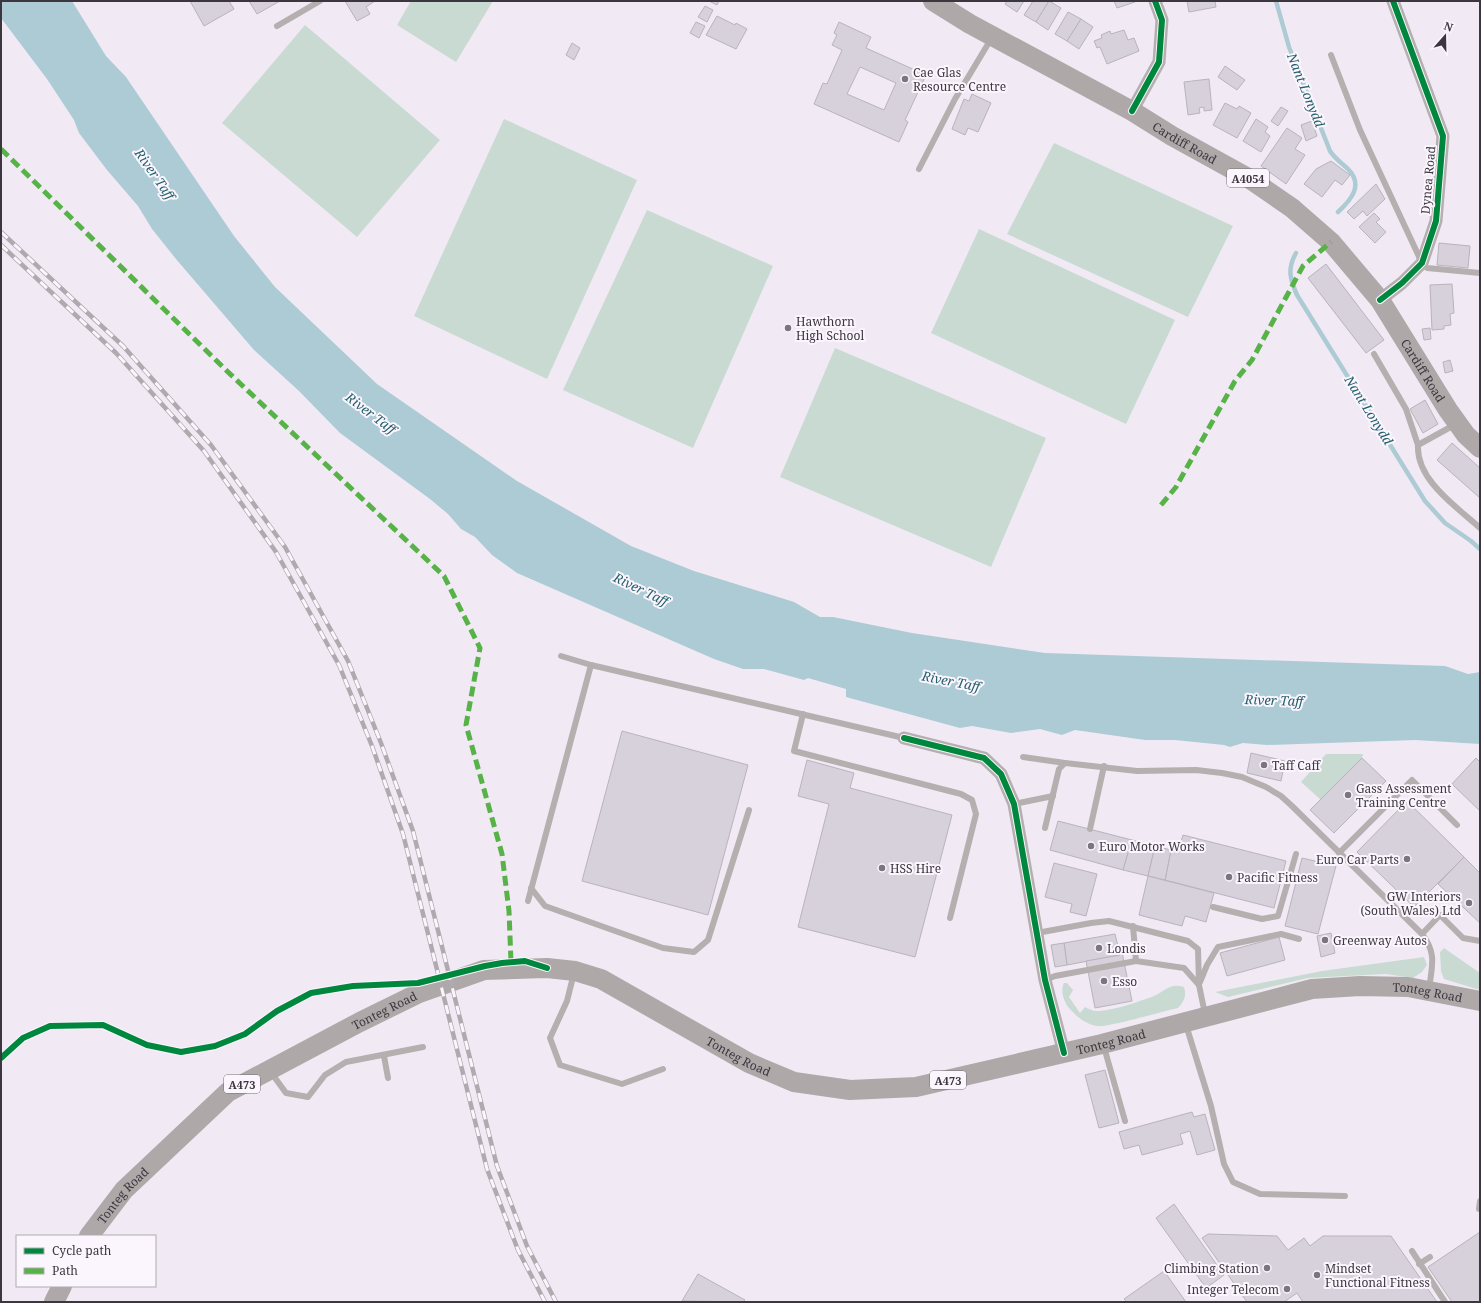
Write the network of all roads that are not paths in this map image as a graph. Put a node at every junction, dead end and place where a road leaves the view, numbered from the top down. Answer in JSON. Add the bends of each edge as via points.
{"nodes":[{"id":1,"x":320,"y":1,"type":"edge"},
{"id":2,"x":933,"y":1,"type":"edge"},
{"id":3,"x":1155,"y":1,"type":"edge"},
{"id":4,"x":1393,"y":1,"type":"edge"},
{"id":5,"x":278,"y":26,"type":"dead end"},
{"id":6,"x":993,"y":36,"type":"junction"},
{"id":7,"x":1331,"y":56,"type":"dead end"},
{"id":8,"x":1132,"y":111,"type":"junction"},
{"id":9,"x":919,"y":170,"type":"dead end"},
{"id":10,"x":1422,"y":263,"type":"junction"},
{"id":11,"x":1480,"y":272,"type":"edge"},
{"id":12,"x":1380,"y":300,"type":"junction"},
{"id":13,"x":1374,"y":354,"type":"dead end"},
{"id":14,"x":1457,"y":423,"type":"junction"},
{"id":15,"x":1418,"y":445,"type":"junction"},
{"id":16,"x":1480,"y":448,"type":"edge"},
{"id":17,"x":1480,"y":528,"type":"edge"},
{"id":18,"x":561,"y":656,"type":"dead end"},
{"id":19,"x":591,"y":665,"type":"junction"},
{"id":20,"x":803,"y":714,"type":"junction"},
{"id":21,"x":904,"y":738,"type":"joint"},
{"id":22,"x":1023,"y":757,"type":"dead end"},
{"id":23,"x":1065,"y":763,"type":"junction"},
{"id":24,"x":1104,"y":766,"type":"junction"},
{"id":25,"x":1053,"y":796,"type":"junction"},
{"id":26,"x":1014,"y":804,"type":"junction"},
{"id":27,"x":749,"y":810,"type":"dead end"},
{"id":28,"x":1457,"y":825,"type":"dead end"},
{"id":29,"x":1045,"y":828,"type":"dead end"},
{"id":30,"x":1090,"y":829,"type":"dead end"},
{"id":31,"x":1339,"y":853,"type":"junction"},
{"id":32,"x":1296,"y":854,"type":"dead end"},
{"id":33,"x":531,"y":888,"type":"junction"},
{"id":34,"x":528,"y":901,"type":"dead end"},
{"id":35,"x":1213,"y":907,"type":"dead end"},
{"id":36,"x":950,"y":918,"type":"dead end"},
{"id":37,"x":1133,"y":926,"type":"junction"},
{"id":38,"x":1037,"y":933,"type":"junction"},
{"id":39,"x":1422,"y":934,"type":"junction"},
{"id":40,"x":1299,"y":939,"type":"dead end"},
{"id":41,"x":1480,"y":941,"type":"edge"},
{"id":42,"x":1136,"y":961,"type":"junction"},
{"id":43,"x":575,"y":971,"type":"junction"},
{"id":44,"x":1045,"y":980,"type":"junction"},
{"id":45,"x":1199,"y":985,"type":"junction"},
{"id":46,"x":1429,"y":991,"type":"junction"},
{"id":47,"x":1480,"y":1001,"type":"edge"},
{"id":48,"x":1206,"y":1018,"type":"junction"},
{"id":49,"x":1186,"y":1023,"type":"junction"},
{"id":50,"x":1102,"y":1044,"type":"junction"},
{"id":51,"x":147,"y":1045,"type":"dead end"},
{"id":52,"x":423,"y":1048,"type":"dead end"},
{"id":53,"x":1064,"y":1053,"type":"junction"},
{"id":54,"x":384,"y":1056,"type":"junction"},
{"id":55,"x":1,"y":1058,"type":"edge"},
{"id":56,"x":269,"y":1069,"type":"junction"},
{"id":57,"x":663,"y":1069,"type":"dead end"},
{"id":58,"x":388,"y":1078,"type":"dead end"},
{"id":59,"x":1125,"y":1121,"type":"dead end"},
{"id":60,"x":1345,"y":1196,"type":"dead end"},
{"id":61,"x":1480,"y":1201,"type":"edge"},
{"id":62,"x":1479,"y":1210,"type":"dead end"},
{"id":63,"x":90,"y":1235,"type":"edge"},
{"id":64,"x":1412,"y":1251,"type":"dead end"},
{"id":65,"x":1430,"y":1257,"type":"dead end"},
{"id":66,"x":1419,"y":1264,"type":"junction"},
{"id":67,"x":62,"y":1287,"type":"edge"},
{"id":68,"x":54,"y":1302,"type":"edge"},
{"id":69,"x":1445,"y":1302,"type":"edge"}],
"edges":[{"from":1,"to":5,"type":"lane"},
{"from":2,"to":6,"type":"main road","name":"Cardiff Road","number":"A4054"},
{"from":3,"to":8,"type":"street","via":[[1162,20],[1159,62]]},
{"from":4,"to":10,"type":"street","name":"Dynea Road","via":[[1443,136],[1436,221]]},
{"from":6,"to":8,"type":"main road","name":"Cardiff Road","number":"A4054"},
{"from":6,"to":9,"type":"lane"},
{"from":7,"to":10,"type":"lane","via":[[1360,130]]},
{"from":8,"to":12,"type":"main road","name":"Cardiff Road","number":"A4054","via":[[1250,179],[1292,208],[1331,242]]},
{"from":10,"to":11,"type":"lane","via":[[1427,268]]},
{"from":10,"to":12,"type":"street","name":"Dynea Road"},
{"from":12,"to":14,"type":"main road","name":"Cardiff Road","number":"A4054"},
{"from":13,"to":15,"type":"lane","via":[[1406,409]]},
{"from":14,"to":15,"type":"lane"},
{"from":14,"to":16,"type":"main road","name":"Cardiff Road","number":"A4054"},
{"from":15,"to":17,"type":"lane","via":[[1419,459],[1432,483]]},
{"from":18,"to":19,"type":"lane"},
{"from":19,"to":20,"type":"lane"},
{"from":19,"to":33,"type":"lane"},
{"from":20,"to":21,"type":"lane"},
{"from":20,"to":36,"type":"lane","via":[[794,751],[961,794],[972,800],[976,814]]},
{"from":21,"to":26,"type":"street","via":[[984,758],[1001,774]]},
{"from":22,"to":23,"type":"lane"},
{"from":23,"to":24,"type":"lane"},
{"from":23,"to":25,"type":"lane","via":[[1059,769]]},
{"from":24,"to":30,"type":"lane"},
{"from":24,"to":31,"type":"lane","via":[[1149,772],[1196,770],[1242,777],[1281,796]]},
{"from":25,"to":26,"type":"lane"},
{"from":25,"to":29,"type":"lane"},
{"from":26,"to":38,"type":"street"},
{"from":27,"to":33,"type":"lane","via":[[708,940],[694,952],[663,948],[545,906]]},
{"from":28,"to":31,"type":"lane","via":[[1412,780]]},
{"from":31,"to":39,"type":"lane"},
{"from":32,"to":35,"type":"lane","via":[[1278,916],[1262,919]]},
{"from":33,"to":34,"type":"lane"},
{"from":37,"to":38,"type":"lane","via":[[1109,921],[1091,922]]},
{"from":37,"to":42,"type":"lane"},
{"from":37,"to":45,"type":"lane","via":[[1188,941],[1198,949]]},
{"from":38,"to":44,"type":"street"},
{"from":39,"to":41,"type":"lane","via":[[1440,915],[1463,938]]},
{"from":39,"to":46,"type":"lane","via":[[1429,944],[1433,959]]},
{"from":40,"to":45,"type":"lane","via":[[1281,934],[1218,947]]},
{"from":42,"to":44,"type":"lane"},
{"from":42,"to":45,"type":"lane","via":[[1184,968]]},
{"from":43,"to":53,"type":"main road","name":"Tonteg Road","number":"A473","via":[[601,979],[749,1063],[794,1082],[850,1090],[916,1087]]},
{"from":43,"to":56,"type":"main road","name":"Tonteg Road","number":"A473","via":[[547,968],[484,970],[419,993]]},
{"from":43,"to":57,"type":"lane","via":[[566,1001],[550,1038],[560,1065],[622,1084]]},
{"from":44,"to":53,"type":"street"},
{"from":45,"to":48,"type":"lane"},
{"from":46,"to":47,"type":"main road","name":"Tonteg Road","number":"A473"},
{"from":46,"to":48,"type":"main road","name":"Tonteg Road","number":"A473","via":[[1408,987],[1360,986],[1312,989]]},
{"from":48,"to":49,"type":"main road","name":"Tonteg Road","number":"A473"},
{"from":49,"to":50,"type":"main road","name":"Tonteg Road","number":"A473"},
{"from":49,"to":60,"type":"lane","via":[[1211,1106],[1224,1164],[1233,1182],[1260,1194]]},
{"from":50,"to":53,"type":"main road","name":"Tonteg Road","number":"A473"},
{"from":50,"to":59,"type":"lane"},
{"from":51,"to":55,"type":"lane","via":[[103,1025],[50,1026],[23,1038]]},
{"from":52,"to":54,"type":"lane"},
{"from":54,"to":56,"type":"lane","via":[[346,1062],[325,1075],[308,1097],[286,1093]]},
{"from":54,"to":58,"type":"lane"},
{"from":56,"to":63,"type":"main road","name":"Tonteg Road","number":"A473","via":[[228,1092],[205,1113],[124,1190]]},
{"from":61,"to":62,"type":"lane"},
{"from":64,"to":66,"type":"lane"},
{"from":65,"to":66,"type":"lane"},
{"from":66,"to":69,"type":"lane"},
{"from":67,"to":68,"type":"main road"}]}
